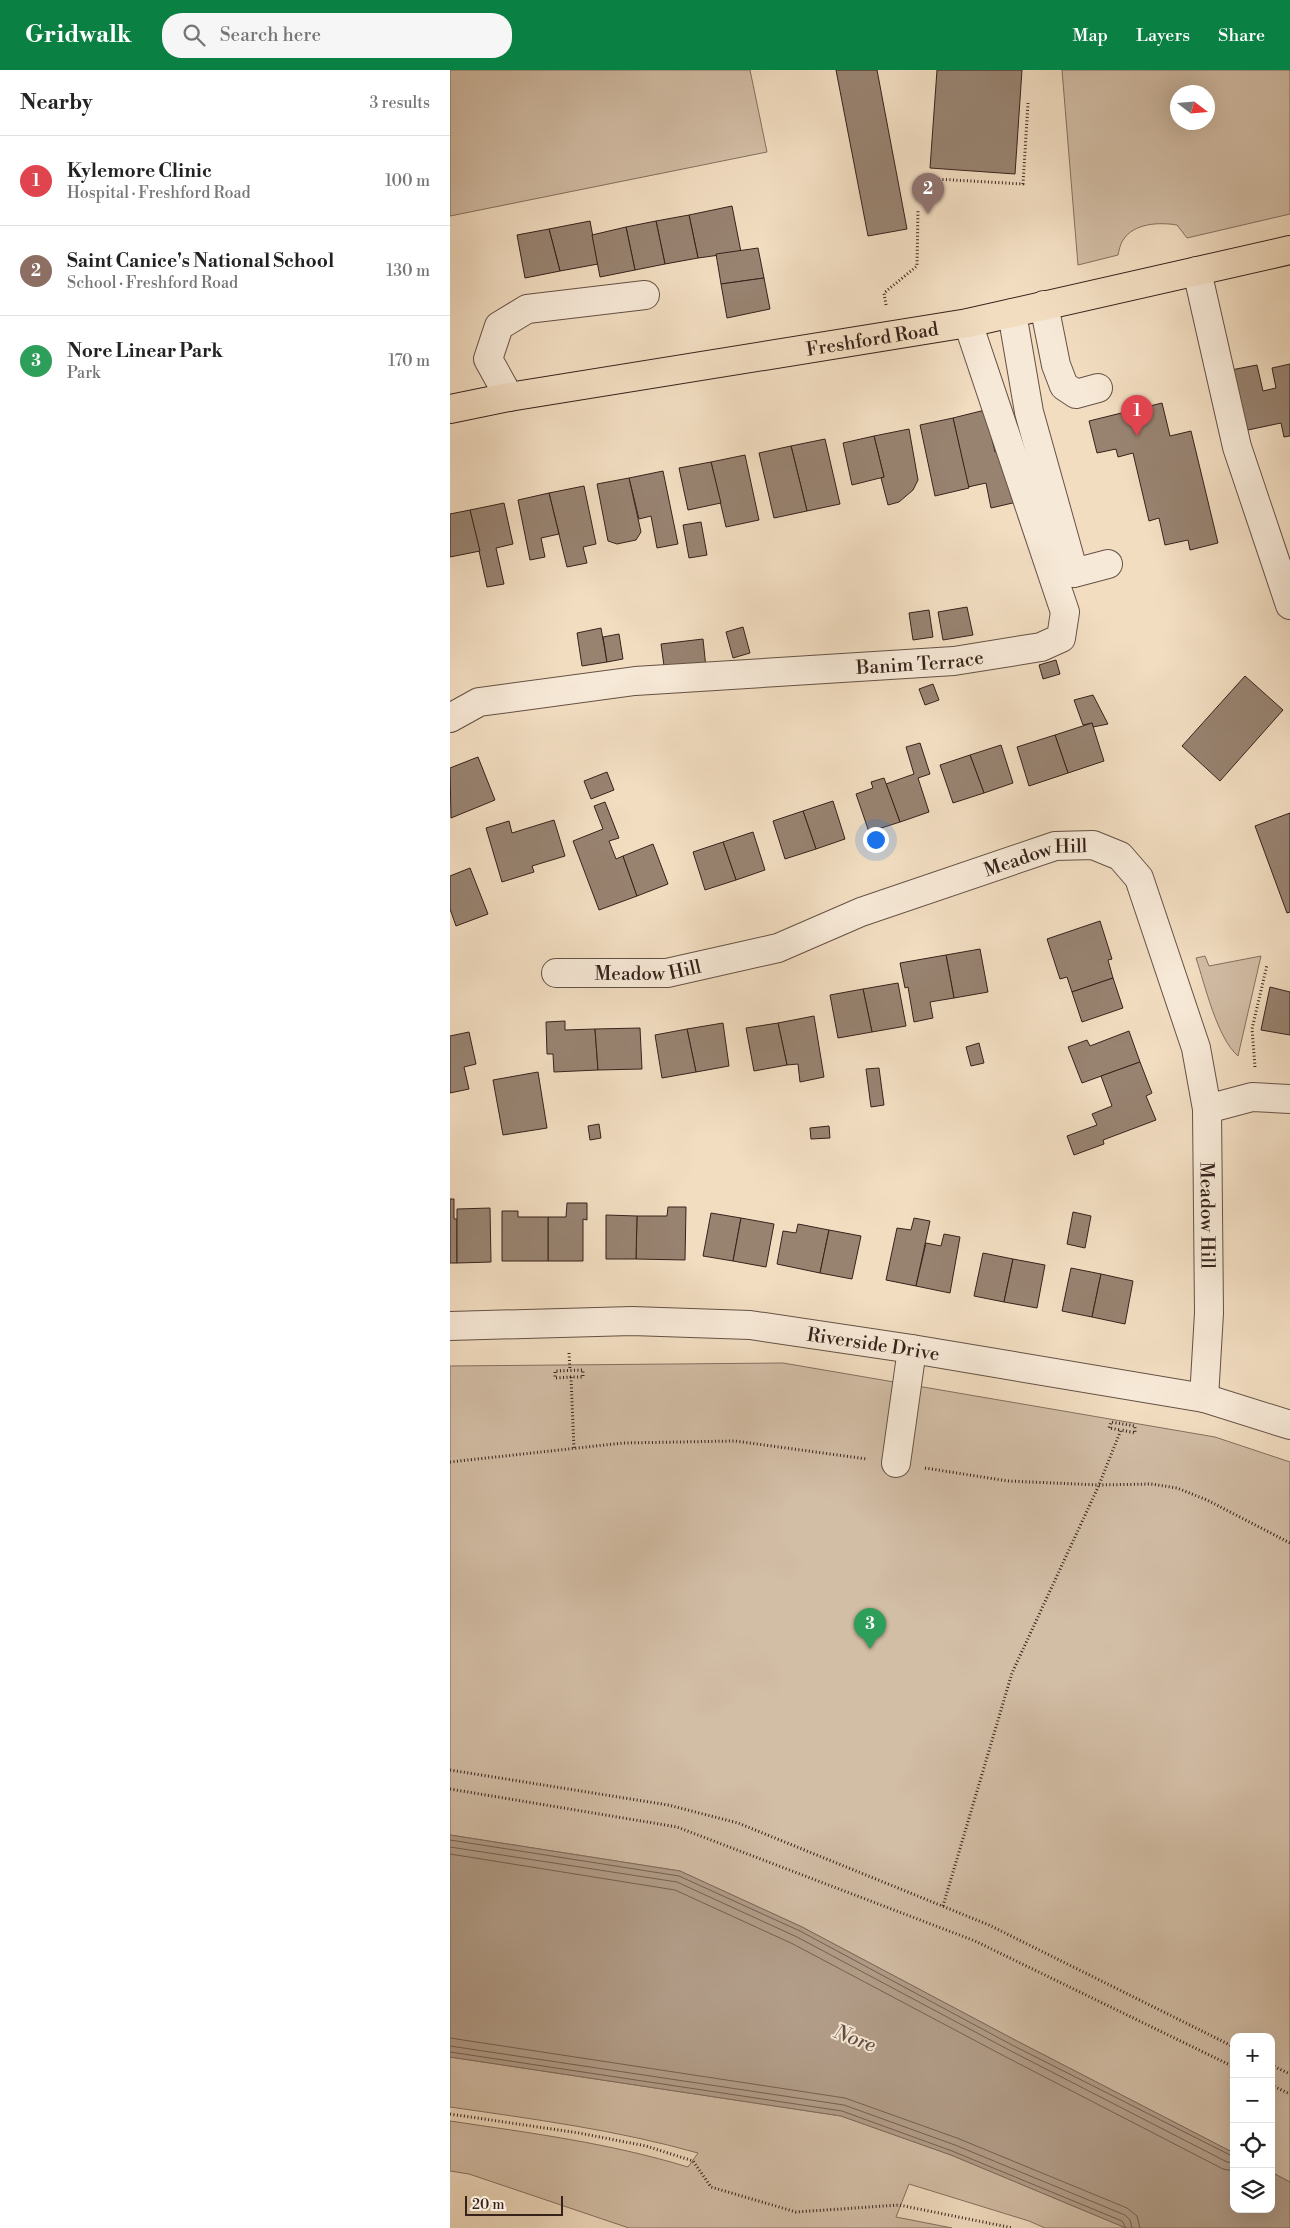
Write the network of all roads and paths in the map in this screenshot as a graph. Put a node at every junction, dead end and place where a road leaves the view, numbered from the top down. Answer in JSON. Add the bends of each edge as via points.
{"nodes":[{"id":1,"x":1028,"y":103,"type":"dead end"},
{"id":2,"x":918,"y":178,"type":"dead end"},
{"id":3,"x":918,"y":210,"type":"dead end"},
{"id":4,"x":1290,"y":250,"type":"edge"},
{"id":5,"x":1197,"y":271,"type":"junction"},
{"id":6,"x":645,"y":295,"type":"dead end"},
{"id":7,"x":1044,"y":305,"type":"junction"},
{"id":8,"x":1012,"y":313,"type":"junction"},
{"id":9,"x":968,"y":323,"type":"junction"},
{"id":10,"x":886,"y":336,"type":"junction"},
{"id":11,"x":1098,"y":388,"type":"dead end"},
{"id":12,"x":509,"y":397,"type":"junction"},
{"id":13,"x":450,"y":409,"type":"edge"},
{"id":14,"x":1108,"y":564,"type":"dead end"},
{"id":15,"x":1290,"y":605,"type":"edge"},
{"id":16,"x":450,"y":718,"type":"edge"},
{"id":17,"x":1267,"y":965,"type":"dead end"},
{"id":18,"x":556,"y":973,"type":"dead end"},
{"id":19,"x":1256,"y":1072,"type":"dead end"},
{"id":20,"x":1290,"y":1099,"type":"edge"},
{"id":21,"x":1206,"y":1109,"type":"junction"},
{"id":22,"x":450,"y":1326,"type":"edge"},
{"id":23,"x":912,"y":1349,"type":"junction"},
{"id":24,"x":569,"y":1351,"type":"dead end"},
{"id":25,"x":570,"y":1370,"type":"junction"},
{"id":26,"x":571,"y":1378,"type":"junction"},
{"id":27,"x":1204,"y":1398,"type":"junction"},
{"id":28,"x":1290,"y":1425,"type":"edge"},
{"id":29,"x":1121,"y":1430,"type":"junction"},
{"id":30,"x":574,"y":1449,"type":"dead end"},
{"id":31,"x":896,"y":1463,"type":"dead end"},
{"id":32,"x":450,"y":1770,"type":"edge"},
{"id":33,"x":450,"y":1788,"type":"edge"},
{"id":34,"x":943,"y":1906,"type":"junction"},
{"id":35,"x":1230,"y":2045,"type":"edge"},
{"id":36,"x":1230,"y":2065,"type":"edge"},
{"id":37,"x":1275,"y":2067,"type":"edge"},
{"id":38,"x":1290,"y":2074,"type":"edge"},
{"id":39,"x":1275,"y":2087,"type":"edge"},
{"id":40,"x":1290,"y":2094,"type":"edge"},
{"id":41,"x":450,"y":2114,"type":"edge"},
{"id":42,"x":1013,"y":2228,"type":"edge"}],
"edges":[{"from":1,"to":2,"type":"path","via":[[1023,184]]},
{"from":3,"to":10,"type":"path","via":[[917,266],[884,293],[886,306],[879,308]]},
{"from":4,"to":5,"type":"main road","name":"Freshford Road"},
{"from":5,"to":7,"type":"main road","name":"Freshford Road"},
{"from":5,"to":15,"type":"street","via":[[1237,447]]},
{"from":6,"to":12,"type":"street","via":[[527,309],[499,326],[488,358]]},
{"from":7,"to":8,"type":"main road","name":"Freshford Road"},
{"from":7,"to":11,"type":"street","via":[[1056,365],[1064,386],[1076,394]]},
{"from":8,"to":9,"type":"main road","name":"Freshford Road"},
{"from":8,"to":14,"type":"street","via":[[1029,412],[1074,573]]},
{"from":9,"to":10,"type":"main road","name":"Freshford Road"},
{"from":9,"to":16,"type":"street","name":"Banim Terrace","via":[[1065,612],[1061,638],[1041,647],[954,661],[625,682],[479,702]]},
{"from":10,"to":12,"type":"main road","name":"Freshford Road"},
{"from":12,"to":13,"type":"main road","name":"Freshford Road"},
{"from":17,"to":19,"type":"path","via":[[1252,1028]]},
{"from":18,"to":21,"type":"street","name":"Meadow Hill","via":[[668,973],[778,948],[861,912],[1055,846],[1093,845],[1120,856],[1139,878],[1196,1048]]},
{"from":20,"to":21,"type":"street","via":[[1252,1098]]},
{"from":21,"to":27,"type":"street","name":"Meadow Hill","via":[[1209,1313]]},
{"from":22,"to":23,"type":"street","name":"Riverside Drive","via":[[632,1320],[750,1325]]},
{"from":23,"to":27,"type":"street","name":"Riverside Drive"},
{"from":23,"to":31,"type":"street"},
{"from":24,"to":25,"type":"path"},
{"from":25,"to":26,"type":"path","via":[[583,1370],[583,1377]]},
{"from":25,"to":26,"type":"path","via":[[555,1371],[555,1378]]},
{"from":26,"to":30,"type":"path"},
{"from":27,"to":28,"type":"street","name":"Riverside Drive"},
{"from":29,"to":29,"type":"path","via":[[1135,1432],[1135,1426],[1110,1422],[1109,1428]]},
{"from":29,"to":34,"type":"path","via":[[1099,1485],[1012,1672]]},
{"from":32,"to":34,"type":"path","via":[[668,1804],[738,1823]]},
{"from":33,"to":36,"type":"path","via":[[677,1826],[975,1941]]},
{"from":34,"to":35,"type":"path"},
{"from":37,"to":38,"type":"path"},
{"from":39,"to":40,"type":"path"},
{"from":41,"to":42,"type":"path","via":[[646,2146],[693,2161],[711,2187],[796,2212],[900,2205]]}]}
